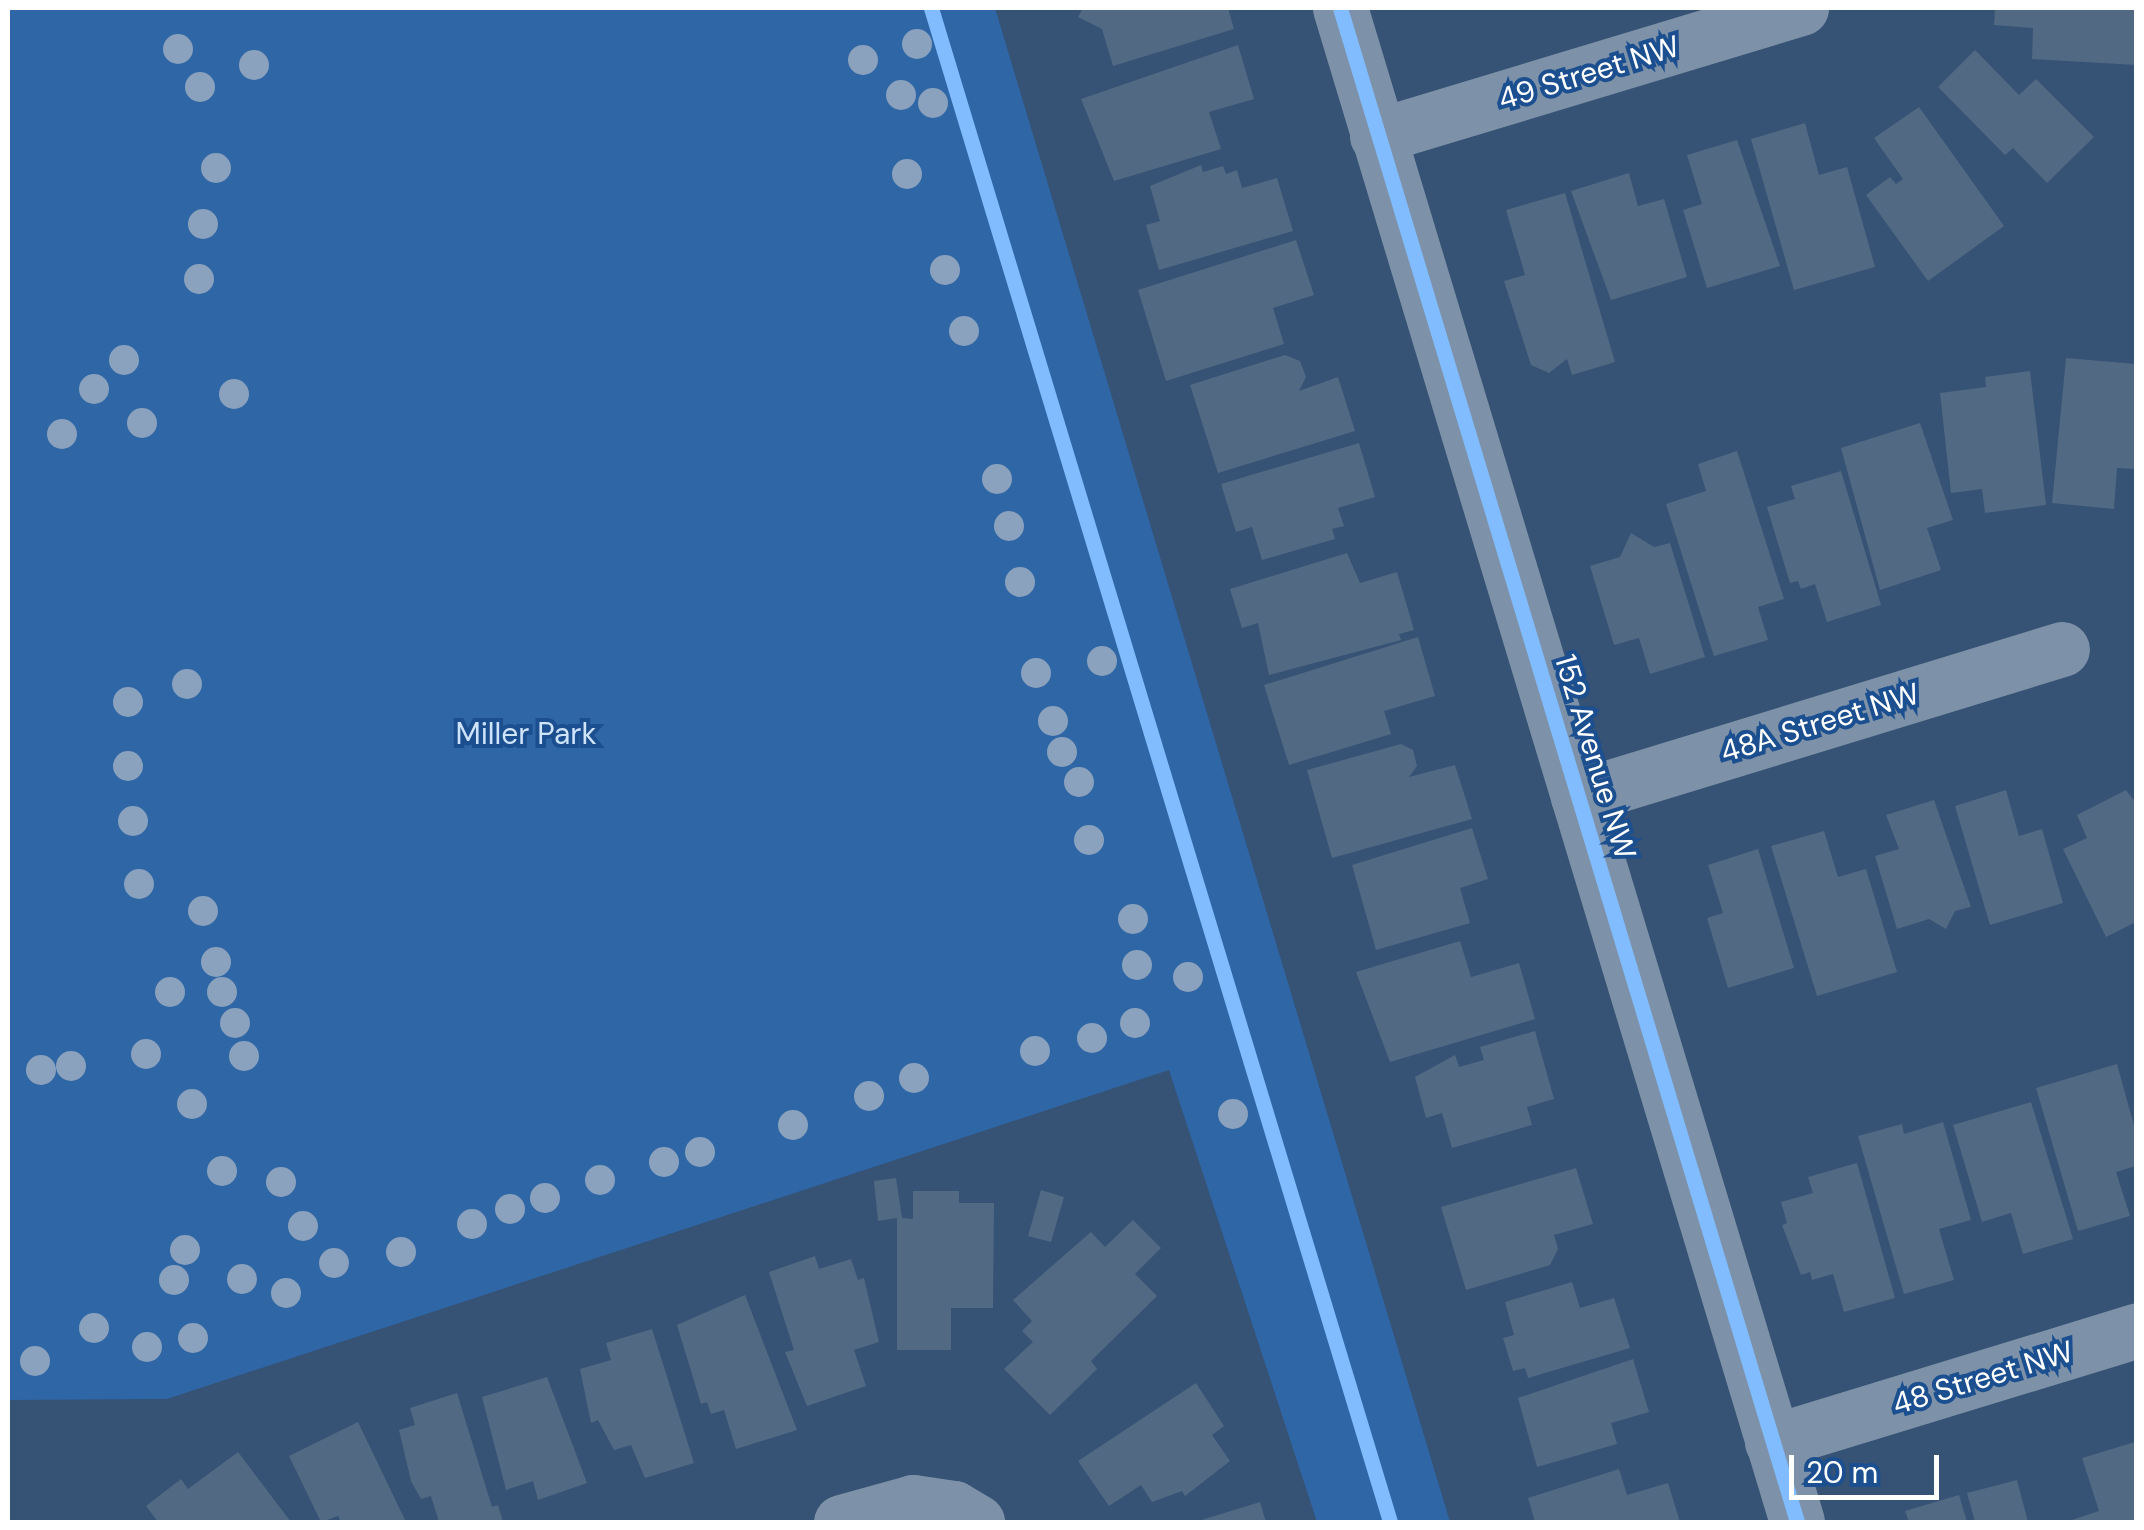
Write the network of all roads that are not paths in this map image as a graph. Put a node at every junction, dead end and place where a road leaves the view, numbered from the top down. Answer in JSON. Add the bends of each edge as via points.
{"nodes":[{"id":1,"x":1340,"y":8,"type":"edge"},
{"id":2,"x":1801,"y":8,"type":"edge"},
{"id":3,"x":1378,"y":136,"type":"junction"},
{"id":4,"x":2062,"y":649,"type":"dead end"},
{"id":5,"x":1578,"y":796,"type":"junction"},
{"id":6,"x":2136,"y":1331,"type":"edge"},
{"id":7,"x":1772,"y":1442,"type":"junction"},
{"id":8,"x":965,"y":1515,"type":"edge"},
{"id":9,"x":841,"y":1522,"type":"edge"},
{"id":10,"x":1796,"y":1522,"type":"edge"}],
"edges":[{"from":1,"to":3,"type":"street","name":"152 Avenue NW"},
{"from":2,"to":3,"type":"street","name":"49 Street NW"},
{"from":3,"to":5,"type":"street","name":"152 Avenue NW"},
{"from":4,"to":5,"type":"street","name":"48A Street NW"},
{"from":5,"to":7,"type":"street","name":"152 Avenue NW"},
{"from":6,"to":7,"type":"street","name":"48 Street NW"},
{"from":7,"to":10,"type":"street","name":"152 Avenue NW"},
{"from":8,"to":9,"type":"street","via":[[913,1502]]}]}
